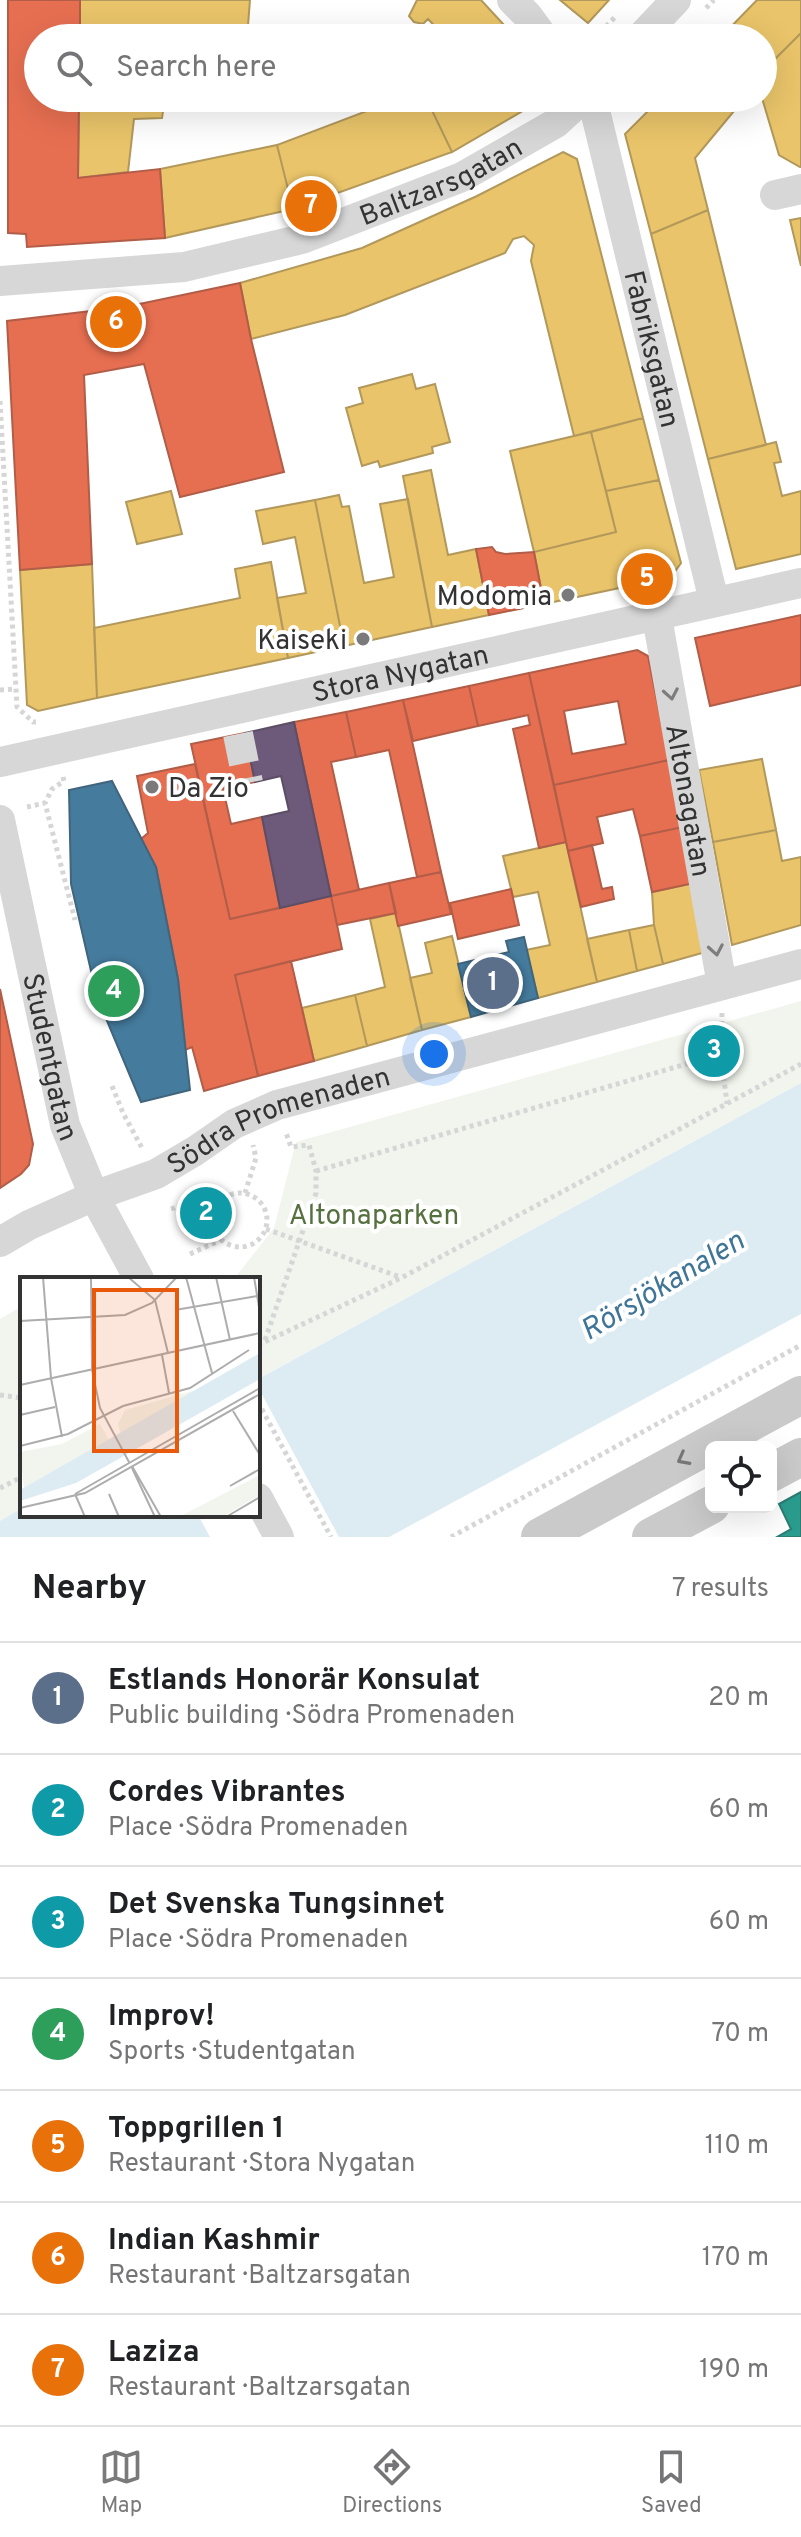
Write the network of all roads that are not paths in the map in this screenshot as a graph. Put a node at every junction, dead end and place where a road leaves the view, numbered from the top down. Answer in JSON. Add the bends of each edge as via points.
{"nodes":[{"id":1,"x":512,"y":0,"type":"edge"},
{"id":2,"x":676,"y":0,"type":"edge"},
{"id":3,"x":534,"y":24,"type":"edge"},
{"id":4,"x":653,"y":24,"type":"edge"},
{"id":5,"x":568,"y":112,"type":"edge"},
{"id":6,"x":595,"y":112,"type":"edge"},
{"id":7,"x":0,"y":281,"type":"edge"},
{"id":8,"x":801,"y":583,"type":"edge"},
{"id":9,"x":714,"y":601,"type":"junction"},
{"id":10,"x":657,"y":617,"type":"junction"},
{"id":11,"x":0,"y":762,"type":"edge"},
{"id":12,"x":0,"y":820,"type":"edge"},
{"id":13,"x":801,"y":964,"type":"edge"},
{"id":14,"x":722,"y":985,"type":"junction"},
{"id":15,"x":94,"y":1196,"type":"junction"},
{"id":16,"x":7,"y":1234,"type":"edge"},
{"id":17,"x":138,"y":1277,"type":"edge"},
{"id":18,"x":801,"y":1395,"type":"edge"},
{"id":19,"x":801,"y":1457,"type":"edge"},
{"id":20,"x":777,"y":1470,"type":"edge"},
{"id":21,"x":260,"y":1502,"type":"edge"},
{"id":22,"x":705,"y":1508,"type":"edge"},
{"id":23,"x":279,"y":1537,"type":"edge"},
{"id":24,"x":540,"y":1537,"type":"edge"},
{"id":25,"x":651,"y":1537,"type":"edge"}],
"edges":[{"from":1,"to":3,"type":"street"},
{"from":2,"to":4,"type":"street"},
{"from":5,"to":7,"type":"street","name":"Baltzarsgatan","via":[[462,177],[302,239],[184,267]]},
{"from":6,"to":9,"type":"street","name":"Fabriksgatan"},
{"from":8,"to":9,"type":"street","name":"Stora Nygatan"},
{"from":9,"to":10,"type":"street","name":"Stora Nygatan"},
{"from":10,"to":11,"type":"street","name":"Stora Nygatan"},
{"from":10,"to":14,"type":"street","name":"Altonagatan","one_way":true},
{"from":12,"to":15,"type":"street","name":"Studentgatan","via":[[65,1125]]},
{"from":13,"to":14,"type":"street","name":"Södra Promenaden"},
{"from":14,"to":15,"type":"street","name":"Södra Promenaden","via":[[277,1105],[234,1124],[156,1174]]},
{"from":15,"to":16,"type":"street","name":"Södra Promenaden"},
{"from":15,"to":17,"type":"street","name":"Studentgatan"},
{"from":18,"to":24,"type":"main road","one_way":true},
{"from":19,"to":20,"type":"main road"},
{"from":21,"to":23,"type":"street"},
{"from":22,"to":25,"type":"main road"}]}
